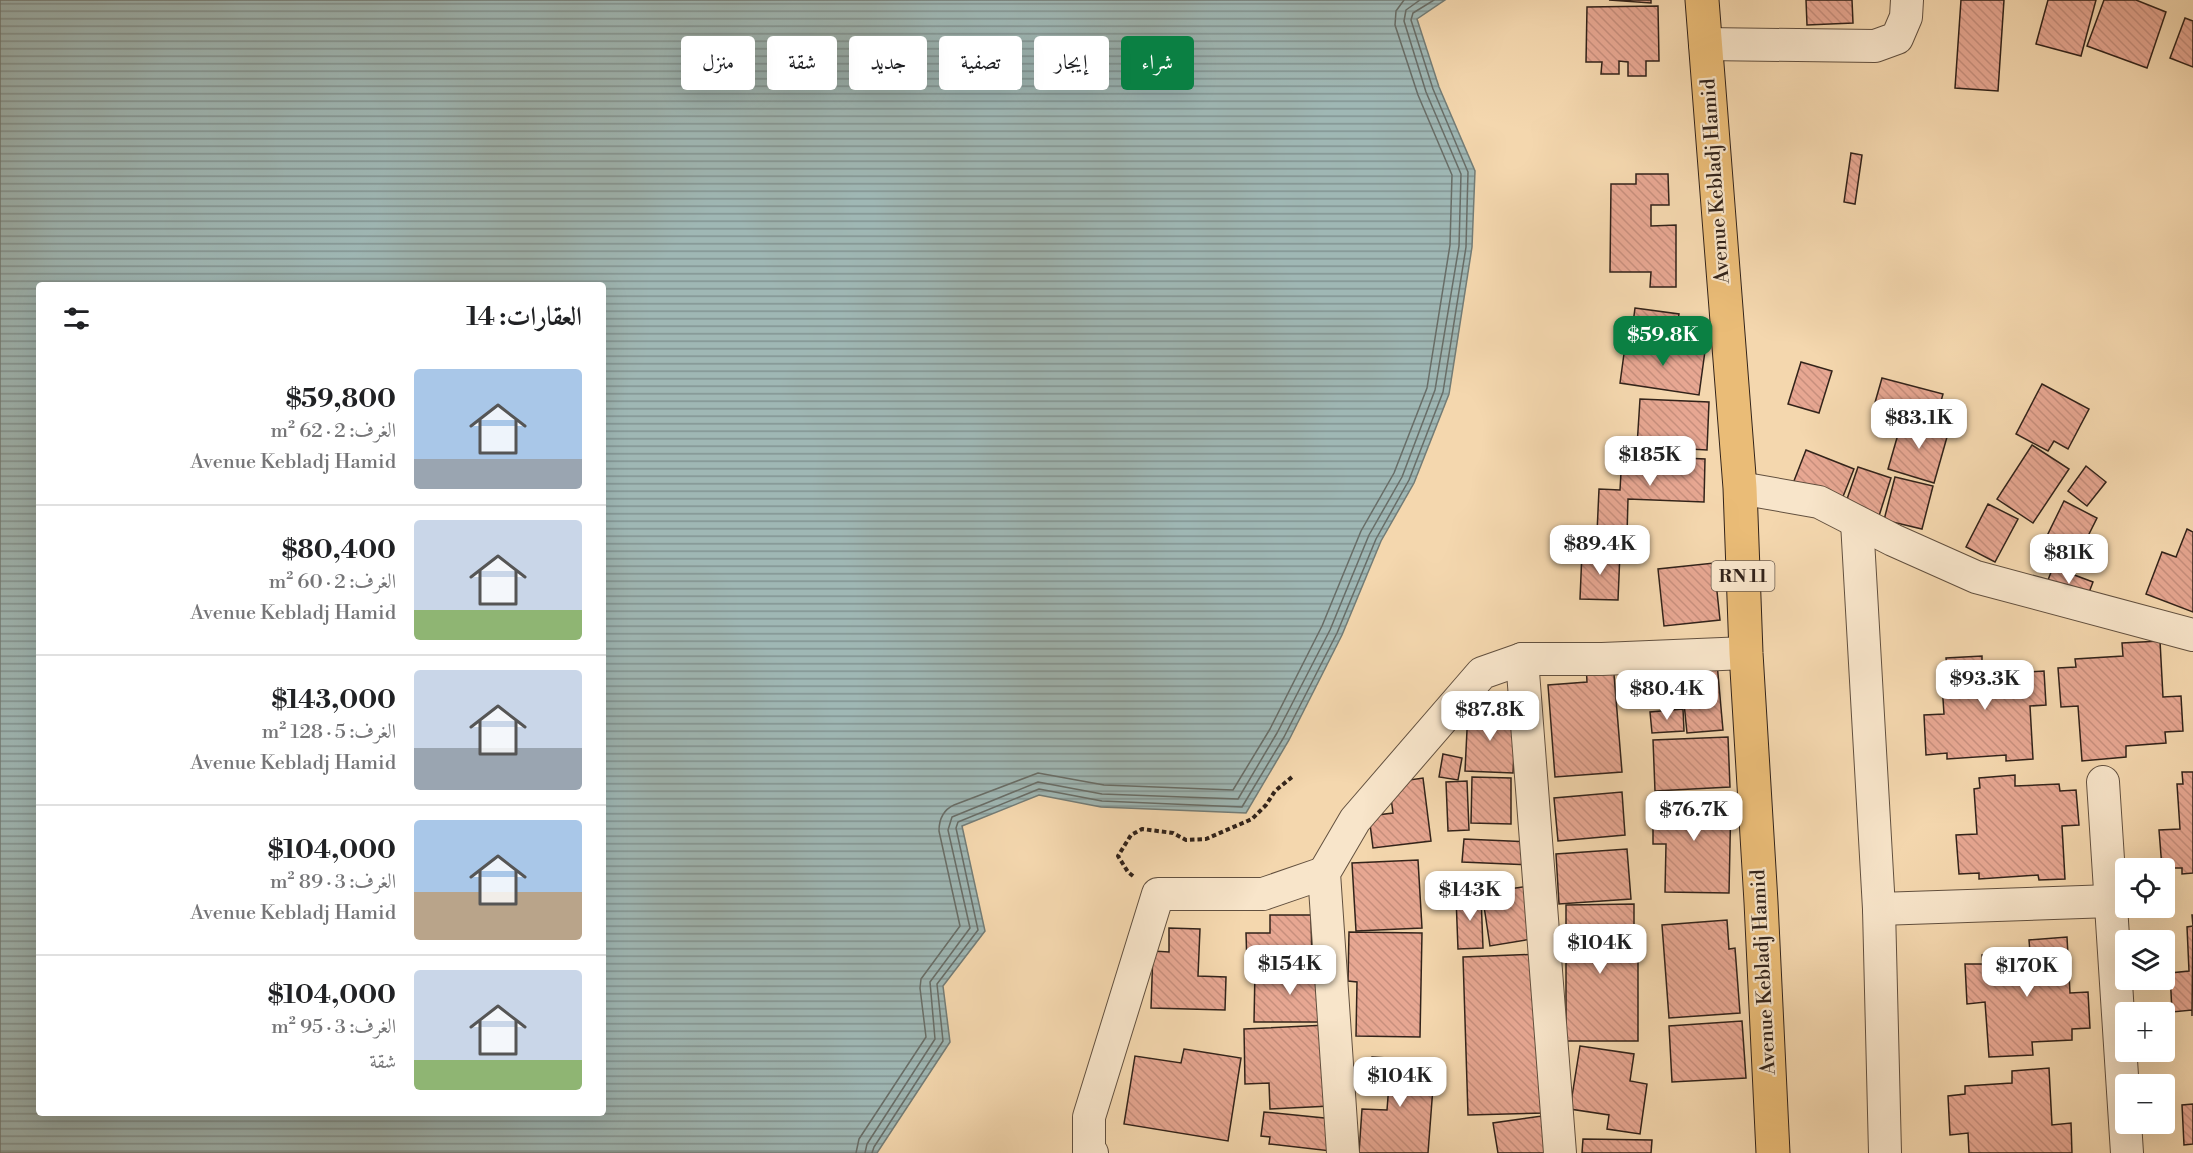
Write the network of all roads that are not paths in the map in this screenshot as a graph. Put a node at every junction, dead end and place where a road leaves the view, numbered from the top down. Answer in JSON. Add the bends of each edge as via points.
{"nodes":[{"id":1,"x":1702,"y":0,"type":"edge"},
{"id":2,"x":1908,"y":0,"type":"edge"},
{"id":3,"x":1705,"y":44,"type":"junction"},
{"id":4,"x":1740,"y":488,"type":"junction"},
{"id":5,"x":1857,"y":522,"type":"junction"},
{"id":6,"x":2193,"y":635,"type":"edge"},
{"id":7,"x":1746,"y":653,"type":"junction"},
{"id":8,"x":1522,"y":659,"type":"junction"},
{"id":9,"x":2103,"y":782,"type":"dead end"},
{"id":10,"x":1324,"y":873,"type":"junction"},
{"id":11,"x":2111,"y":901,"type":"junction"},
{"id":12,"x":1879,"y":909,"type":"junction"},
{"id":13,"x":1092,"y":1153,"type":"edge"},
{"id":14,"x":1343,"y":1153,"type":"edge"},
{"id":15,"x":1560,"y":1153,"type":"edge"},
{"id":16,"x":1773,"y":1153,"type":"edge"},
{"id":17,"x":1885,"y":1153,"type":"edge"},
{"id":18,"x":2127,"y":1153,"type":"edge"}],
"edges":[{"from":1,"to":3,"type":"main road","name":"Avenue Kebladj Hamid","number":"RN 11"},
{"from":2,"to":3,"type":"street","via":[[1897,38],[1875,46]]},
{"from":3,"to":4,"type":"main road","name":"Avenue Kebladj Hamid","number":"RN 11"},
{"from":4,"to":5,"type":"street","via":[[1820,502]]},
{"from":4,"to":7,"type":"main road","name":"Avenue Kebladj Hamid","number":"RN 11"},
{"from":5,"to":6,"type":"street","via":[[1976,577]]},
{"from":5,"to":12,"type":"street"},
{"from":7,"to":8,"type":"street"},
{"from":7,"to":16,"type":"main road","name":"Avenue Kebladj Hamid","number":"RN 11"},
{"from":8,"to":10,"type":"street","via":[[1482,673],[1355,820]]},
{"from":8,"to":15,"type":"street"},
{"from":9,"to":11,"type":"street"},
{"from":10,"to":13,"type":"street","via":[[1263,894],[1158,894],[1089,1117]]},
{"from":10,"to":14,"type":"street"},
{"from":11,"to":12,"type":"street"},
{"from":11,"to":18,"type":"street"},
{"from":12,"to":17,"type":"street"}]}
